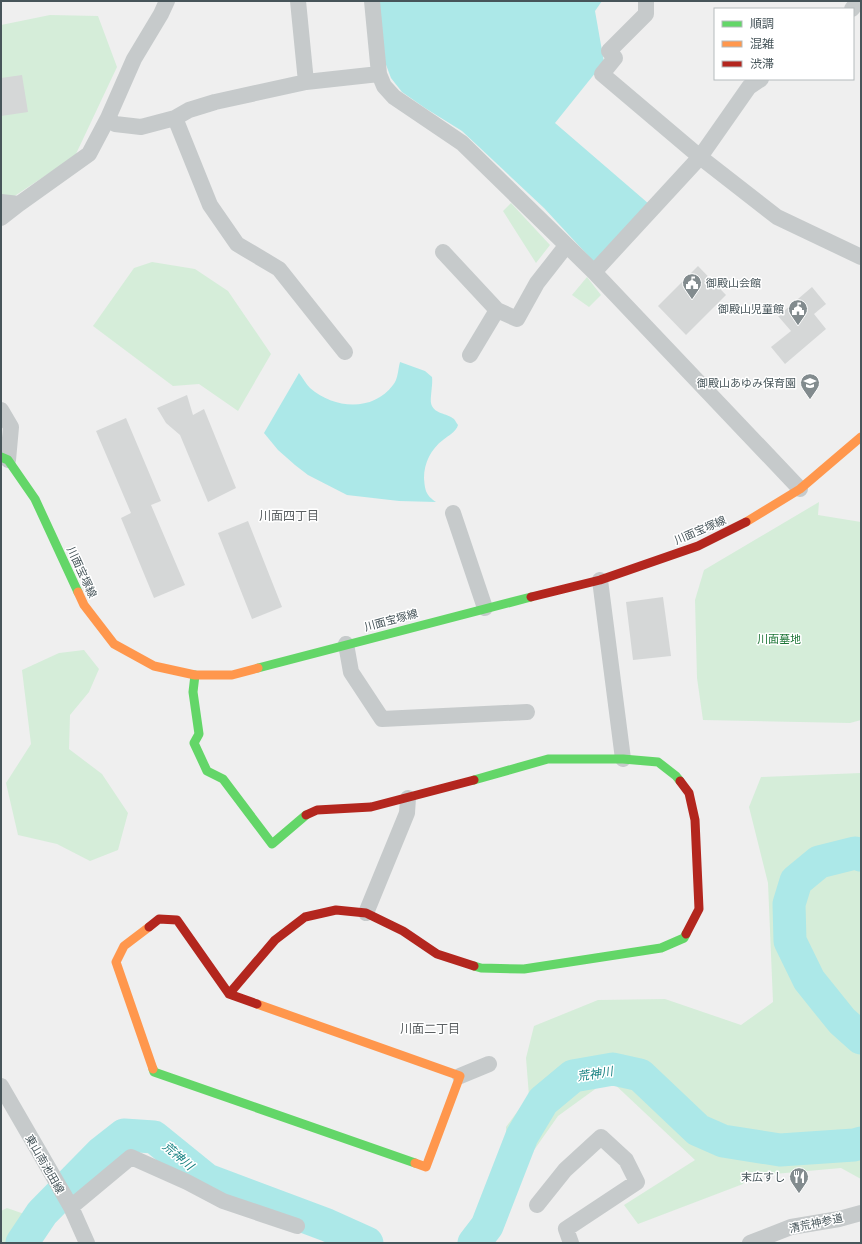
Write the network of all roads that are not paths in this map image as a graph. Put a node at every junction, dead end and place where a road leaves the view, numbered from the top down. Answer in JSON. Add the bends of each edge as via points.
{"nodes":[{"id":1,"x":167,"y":1,"type":"edge"},
{"id":2,"x":298,"y":1,"type":"edge"},
{"id":3,"x":372,"y":1,"type":"edge"},
{"id":4,"x":646,"y":1,"type":"edge"},
{"id":5,"x":379,"y":74,"type":"junction"},
{"id":6,"x":760,"y":80,"type":"edge"},
{"id":7,"x":306,"y":82,"type":"junction"},
{"id":8,"x":108,"y":118,"type":"junction"},
{"id":9,"x":175,"y":118,"type":"junction"},
{"id":10,"x":700,"y":157,"type":"junction"},
{"id":11,"x":1,"y":202,"type":"edge"},
{"id":12,"x":19,"y":204,"type":"junction"},
{"id":13,"x":1,"y":218,"type":"edge"},
{"id":14,"x":566,"y":246,"type":"junction"},
{"id":15,"x":444,"y":252,"type":"dead end"},
{"id":16,"x":861,"y":257,"type":"edge"},
{"id":17,"x":594,"y":272,"type":"junction"},
{"id":18,"x":497,"y":310,"type":"junction"},
{"id":19,"x":345,"y":352,"type":"dead end"},
{"id":20,"x":470,"y":355,"type":"dead end"},
{"id":21,"x":1,"y":410,"type":"edge"},
{"id":22,"x":861,"y":437,"type":"edge"},
{"id":23,"x":4,"y":458,"type":"edge"},
{"id":24,"x":800,"y":489,"type":"junction"},
{"id":25,"x":454,"y":513,"type":"dead end"},
{"id":26,"x":600,"y":580,"type":"junction"},
{"id":27,"x":485,"y":608,"type":"junction"},
{"id":28,"x":346,"y":644,"type":"junction"},
{"id":29,"x":195,"y":676,"type":"junction"},
{"id":30,"x":527,"y":712,"type":"dead end"},
{"id":31,"x":623,"y":759,"type":"junction"},
{"id":32,"x":408,"y":798,"type":"junction"},
{"id":33,"x":366,"y":913,"type":"junction"},
{"id":34,"x":229,"y":994,"type":"junction"},
{"id":35,"x":489,"y":1064,"type":"dead end"},
{"id":36,"x":460,"y":1076,"type":"junction"},
{"id":37,"x":1,"y":1086,"type":"edge"},
{"id":38,"x":69,"y":1204,"type":"junction"},
{"id":39,"x":537,"y":1205,"type":"dead end"},
{"id":40,"x":861,"y":1213,"type":"edge"},
{"id":41,"x":297,"y":1226,"type":"dead end"},
{"id":42,"x":87,"y":1243,"type":"edge"},
{"id":43,"x":571,"y":1243,"type":"edge"},
{"id":44,"x":750,"y":1243,"type":"edge"}],
"edges":[{"from":1,"to":8,"type":"street","via":[[134,59]]},
{"from":2,"to":7,"type":"street"},
{"from":3,"to":5,"type":"street"},
{"from":4,"to":10,"type":"street","via":[[646,14],[609,52],[615,58],[602,74]]},
{"from":5,"to":7,"type":"street"},
{"from":5,"to":14,"type":"street","via":[[384,86],[394,97],[462,143]]},
{"from":6,"to":10,"type":"street","via":[[749,87]]},
{"from":7,"to":9,"type":"street","via":[[215,102],[188,110]]},
{"from":8,"to":9,"type":"street","via":[[115,124],[141,127]]},
{"from":8,"to":12,"type":"street","via":[[89,154]]},
{"from":9,"to":19,"type":"street","via":[[210,204],[237,244],[279,269]]},
{"from":10,"to":16,"type":"street","via":[[777,217]]},
{"from":10,"to":17,"type":"street"},
{"from":11,"to":12,"type":"street"},
{"from":12,"to":13,"type":"street"},
{"from":14,"to":17,"type":"street"},
{"from":14,"to":18,"type":"street","via":[[537,283],[517,318]]},
{"from":15,"to":18,"type":"street"},
{"from":17,"to":24,"type":"street"},
{"from":18,"to":20,"type":"street"},
{"from":21,"to":23,"type":"street","via":[[11,427]]},
{"from":22,"to":24,"type":"street","name":"川面宝塚線"},
{"from":23,"to":29,"type":"street","name":"川面宝塚線","via":[[35,499],[84,605],[114,644],[154,666]]},
{"from":24,"to":26,"type":"street","name":"川面宝塚線","via":[[743,524],[698,546]]},
{"from":25,"to":27,"type":"street"},
{"from":26,"to":27,"type":"street","name":"川面宝塚線"},
{"from":26,"to":31,"type":"street"},
{"from":27,"to":28,"type":"street","name":"川面宝塚線"},
{"from":28,"to":29,"type":"street","name":"川面宝塚線","via":[[232,675]]},
{"from":28,"to":30,"type":"street","via":[[351,672],[382,719]]},
{"from":29,"to":32,"type":"street","via":[[193,692],[199,734],[194,743],[206,771],[223,779],[272,844],[305,815],[317,810],[371,807]]},
{"from":31,"to":32,"type":"street","via":[[548,759]]},
{"from":31,"to":33,"type":"street","via":[[658,762],[676,776],[689,793],[695,820],[699,909],[684,938],[661,948],[524,969],[481,968],[438,954],[403,931]]},
{"from":32,"to":33,"type":"street","via":[[407,813]]},
{"from":33,"to":34,"type":"street","via":[[336,910],[305,917],[275,940]]},
{"from":34,"to":36,"type":"street"},
{"from":34,"to":36,"type":"street","via":[[177,920],[159,919],[124,946],[116,962],[154,1072],[426,1167]]},
{"from":35,"to":36,"type":"street"},
{"from":37,"to":38,"type":"street","name":"東山南池田線"},
{"from":38,"to":41,"type":"street","via":[[131,1157],[223,1201]]},
{"from":38,"to":42,"type":"street","name":"東山南池田線"},
{"from":39,"to":43,"type":"street","via":[[565,1170],[601,1137],[626,1160],[637,1182],[566,1229]]},
{"from":40,"to":44,"type":"street","name":"清荒神参道","via":[[791,1227]]}]}
